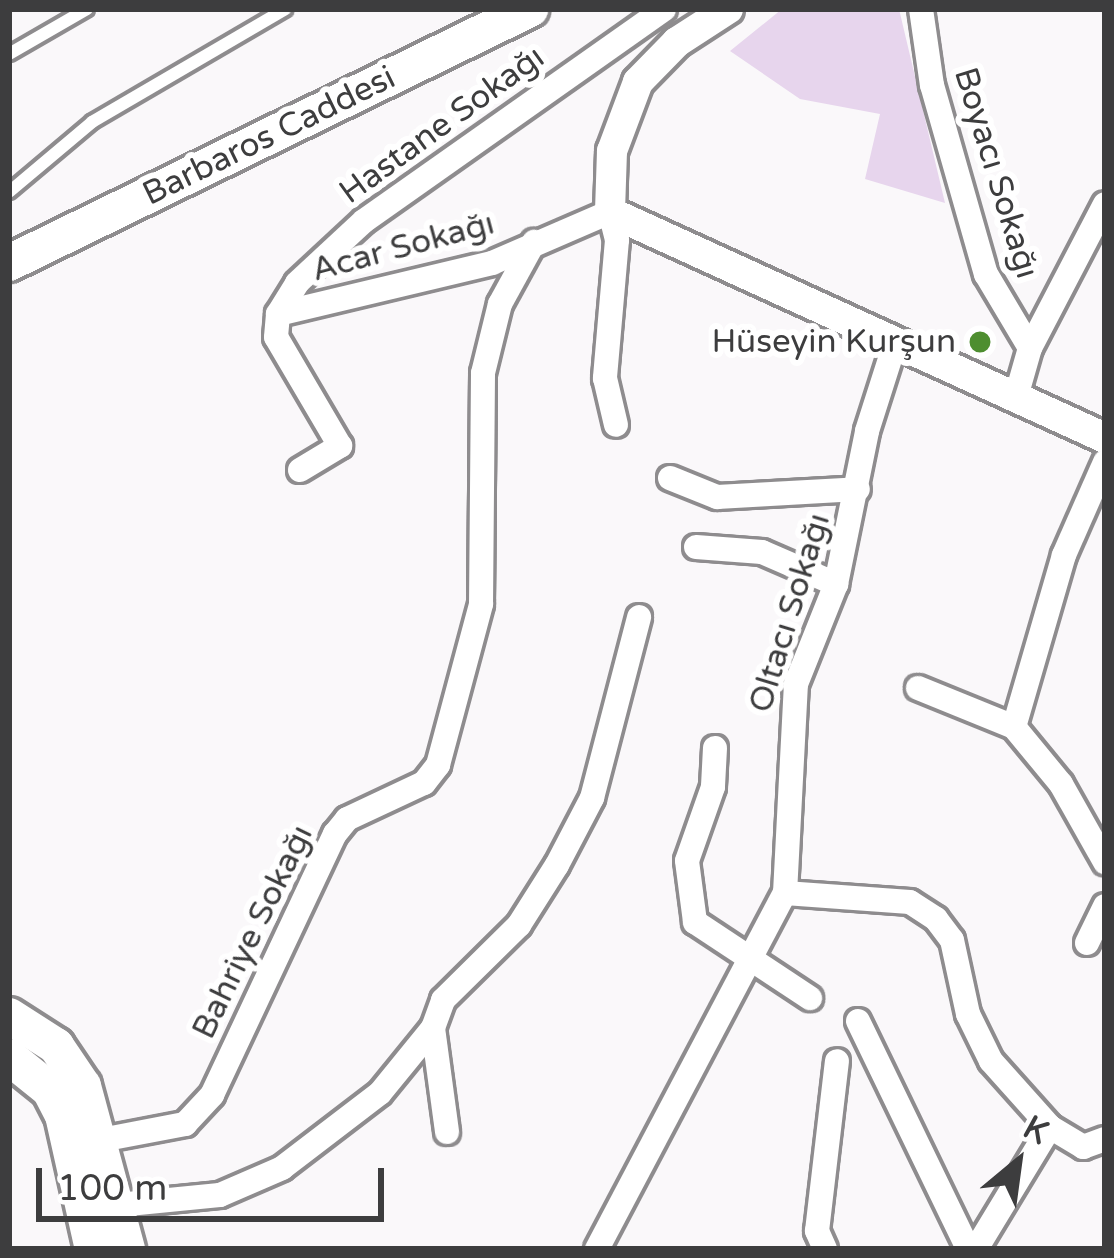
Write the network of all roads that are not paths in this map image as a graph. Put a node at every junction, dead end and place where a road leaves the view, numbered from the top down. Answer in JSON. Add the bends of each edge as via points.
{"nodes":[{"id":1,"x":87,"y":9,"type":"edge"},
{"id":2,"x":285,"y":9,"type":"edge"},
{"id":3,"x":530,"y":9,"type":"edge"},
{"id":4,"x":664,"y":9,"type":"edge"},
{"id":5,"x":728,"y":9,"type":"edge"},
{"id":6,"x":921,"y":9,"type":"edge"},
{"id":7,"x":9,"y":54,"type":"edge"},
{"id":8,"x":9,"y":192,"type":"edge"},
{"id":9,"x":1105,"y":204,"type":"edge"},
{"id":10,"x":610,"y":212,"type":"junction"},
{"id":11,"x":534,"y":242,"type":"junction"},
{"id":12,"x":9,"y":263,"type":"edge"},
{"id":13,"x":278,"y":314,"type":"junction"},
{"id":14,"x":895,"y":343,"type":"junction"},
{"id":15,"x":1030,"y":347,"type":"junction"},
{"id":16,"x":1016,"y":397,"type":"junction"},
{"id":17,"x":616,"y":425,"type":"dead end"},
{"id":18,"x":1105,"y":438,"type":"edge"},
{"id":19,"x":1105,"y":462,"type":"edge"},
{"id":20,"x":300,"y":470,"type":"dead end"},
{"id":21,"x":670,"y":478,"type":"dead end"},
{"id":22,"x":858,"y":489,"type":"junction"},
{"id":23,"x":695,"y":547,"type":"dead end"},
{"id":24,"x":836,"y":584,"type":"junction"},
{"id":25,"x":639,"y":617,"type":"dead end"},
{"id":26,"x":918,"y":688,"type":"dead end"},
{"id":27,"x":1014,"y":727,"type":"junction"},
{"id":28,"x":715,"y":748,"type":"dead end"},
{"id":29,"x":1105,"y":862,"type":"edge"},
{"id":30,"x":785,"y":893,"type":"junction"},
{"id":31,"x":1105,"y":906,"type":"edge"},
{"id":32,"x":1087,"y":943,"type":"dead end"},
{"id":33,"x":746,"y":960,"type":"junction"},
{"id":34,"x":810,"y":998,"type":"dead end"},
{"id":35,"x":9,"y":1016,"type":"edge"},
{"id":36,"x":858,"y":1021,"type":"dead end"},
{"id":37,"x":434,"y":1028,"type":"junction"},
{"id":38,"x":9,"y":1057,"type":"edge"},
{"id":39,"x":837,"y":1060,"type":"dead end"},
{"id":40,"x":1051,"y":1127,"type":"junction"},
{"id":41,"x":447,"y":1132,"type":"dead end"},
{"id":42,"x":1105,"y":1138,"type":"edge"},
{"id":43,"x":101,"y":1140,"type":"junction"},
{"id":44,"x":118,"y":1205,"type":"junction"},
{"id":45,"x":92,"y":1249,"type":"edge"},
{"id":46,"x":128,"y":1249,"type":"edge"},
{"id":47,"x":597,"y":1249,"type":"edge"},
{"id":48,"x":825,"y":1249,"type":"edge"},
{"id":49,"x":972,"y":1249,"type":"edge"}],
"edges":[{"from":1,"to":7,"type":"lane"},
{"from":2,"to":8,"type":"lane","via":[[92,122]]},
{"from":3,"to":12,"type":"main road","name":"Barbaros Caddesi"},
{"from":4,"to":13,"type":"street","name":"Hastane Sokağı","via":[[364,221],[297,283]]},
{"from":5,"to":10,"type":"street","via":[[677,42],[638,82],[612,151]]},
{"from":6,"to":15,"type":"street","name":"Boyacı Sokağı","via":[[932,85],[986,274]]},
{"from":9,"to":15,"type":"street"},
{"from":10,"to":11,"type":"street","name":"Acar Sokağı"},
{"from":10,"to":14,"type":"street"},
{"from":10,"to":17,"type":"street","via":[[617,241],[605,378]]},
{"from":11,"to":13,"type":"street","name":"Acar Sokağı","via":[[492,263]]},
{"from":11,"to":43,"type":"street","name":"Bahriye Sokağı","via":[[500,304],[483,373],[482,604],[438,765],[424,783],[394,803],[365,808],[335,834],[212,1095],[185,1124]]},
{"from":13,"to":20,"type":"street","via":[[276,337],[340,446]]},
{"from":14,"to":16,"type":"street"},
{"from":14,"to":22,"type":"street","name":"Oltacı Sokağı"},
{"from":15,"to":16,"type":"street"},
{"from":16,"to":18,"type":"street"},
{"from":19,"to":27,"type":"street","via":[[1064,555]]},
{"from":21,"to":22,"type":"street","name":"Oltacı Sokağı","via":[[717,497]]},
{"from":22,"to":24,"type":"street","name":"Oltacı Sokağı"},
{"from":23,"to":24,"type":"street","via":[[762,552]]},
{"from":24,"to":30,"type":"street","name":"Oltacı Sokağı","via":[[796,684]]},
{"from":25,"to":37,"type":"street","via":[[592,798],[519,925],[443,1000]]},
{"from":26,"to":27,"type":"street"},
{"from":27,"to":29,"type":"street","via":[[1061,784]]},
{"from":28,"to":33,"type":"street","via":[[710,802],[687,861],[692,901],[706,935]]},
{"from":30,"to":33,"type":"street","name":"Oltacı Sokağı"},
{"from":30,"to":40,"type":"street","via":[[910,902],[936,919],[952,940],[968,1014],[991,1061]]},
{"from":31,"to":32,"type":"street"},
{"from":33,"to":34,"type":"street"},
{"from":33,"to":47,"type":"street","name":"Oltacı Sokağı"},
{"from":35,"to":43,"type":"main road","via":[[56,1046],[83,1086]]},
{"from":36,"to":49,"type":"street"},
{"from":37,"to":41,"type":"street"},
{"from":37,"to":44,"type":"street","via":[[380,1093],[282,1168],[220,1195]]},
{"from":38,"to":45,"type":"main road","via":[[50,1090],[63,1115]]},
{"from":39,"to":48,"type":"street","via":[[817,1231]]},
{"from":40,"to":42,"type":"street","via":[[1083,1147]]},
{"from":40,"to":49,"type":"street"},
{"from":43,"to":44,"type":"main road"},
{"from":44,"to":46,"type":"main road"}]}
